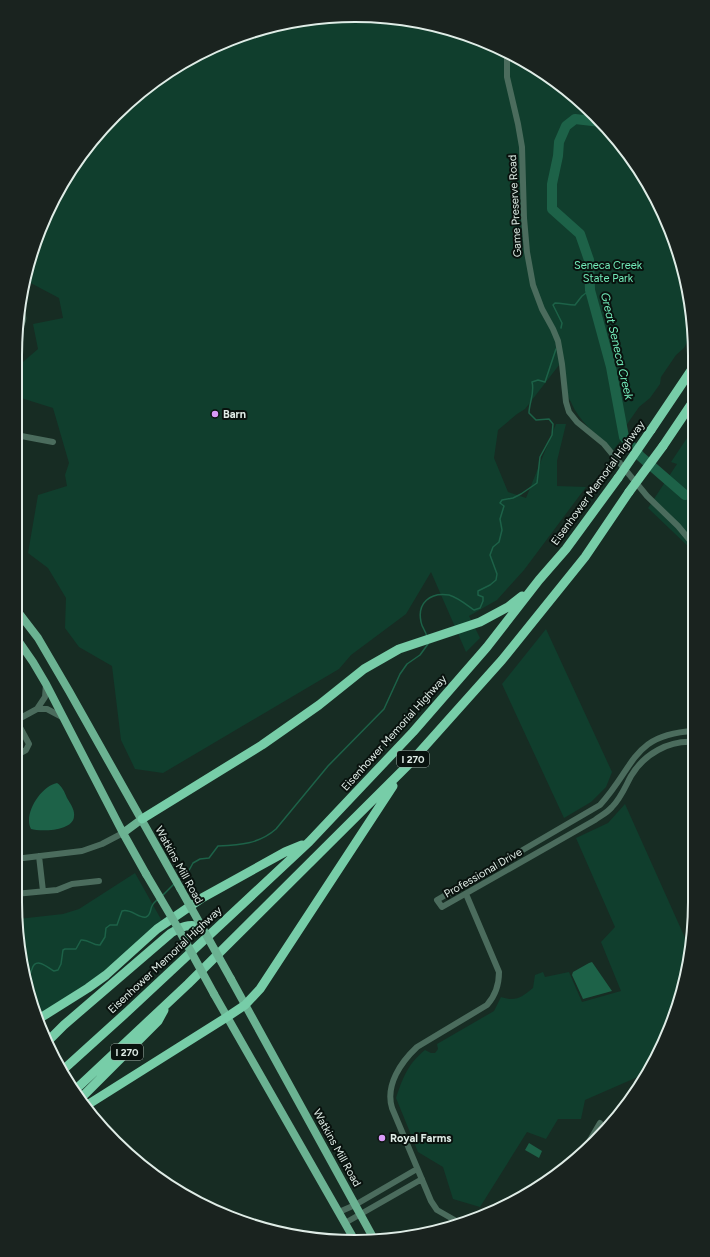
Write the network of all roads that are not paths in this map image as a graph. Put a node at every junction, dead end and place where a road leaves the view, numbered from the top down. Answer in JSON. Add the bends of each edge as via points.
{"nodes":[{"id":1,"x":507,"y":59,"type":"edge"},
{"id":2,"x":688,"y":375,"type":"edge"},
{"id":3,"x":688,"y":409,"type":"edge"},
{"id":4,"x":22,"y":436,"type":"edge"},
{"id":5,"x":53,"y":442,"type":"dead end"},
{"id":6,"x":688,"y":538,"type":"edge"},
{"id":7,"x":539,"y":580,"type":"junction"},
{"id":8,"x":22,"y":617,"type":"edge"},
{"id":9,"x":22,"y":646,"type":"edge"},
{"id":10,"x":46,"y":684,"type":"junction"},
{"id":11,"x":37,"y":709,"type":"junction"},
{"id":12,"x":22,"y":717,"type":"edge"},
{"id":13,"x":63,"y":718,"type":"junction"},
{"id":14,"x":22,"y":731,"type":"edge"},
{"id":15,"x":688,"y":732,"type":"edge"},
{"id":16,"x":688,"y":741,"type":"edge"},
{"id":17,"x":22,"y":752,"type":"edge"},
{"id":18,"x":409,"y":764,"type":"junction"},
{"id":19,"x":142,"y":819,"type":"junction"},
{"id":20,"x":123,"y":833,"type":"junction"},
{"id":21,"x":309,"y":842,"type":"junction"},
{"id":22,"x":39,"y":856,"type":"junction"},
{"id":23,"x":22,"y":858,"type":"edge"},
{"id":24,"x":99,"y":881,"type":"dead end"},
{"id":25,"x":43,"y":891,"type":"junction"},
{"id":26,"x":22,"y":893,"type":"edge"},
{"id":27,"x":466,"y":894,"type":"junction"},
{"id":28,"x":201,"y":927,"type":"junction"},
{"id":29,"x":175,"y":931,"type":"junction"},
{"id":30,"x":169,"y":1001,"type":"junction"},
{"id":31,"x":245,"y":1005,"type":"junction"},
{"id":32,"x":43,"y":1017,"type":"edge"},
{"id":33,"x":227,"y":1017,"type":"junction"},
{"id":34,"x":51,"y":1038,"type":"edge"},
{"id":35,"x":67,"y":1068,"type":"edge"},
{"id":36,"x":78,"y":1087,"type":"edge"},
{"id":37,"x":84,"y":1095,"type":"edge"},
{"id":38,"x":90,"y":1103,"type":"edge"},
{"id":39,"x":600,"y":1123,"type":"dead end"},
{"id":40,"x":598,"y":1129,"type":"edge"},
{"id":41,"x":418,"y":1169,"type":"junction"},
{"id":42,"x":422,"y":1179,"type":"junction"},
{"id":43,"x":355,"y":1205,"type":"junction"},
{"id":44,"x":339,"y":1212,"type":"junction"},
{"id":45,"x":360,"y":1214,"type":"junction"},
{"id":46,"x":454,"y":1220,"type":"edge"},
{"id":47,"x":344,"y":1223,"type":"junction"},
{"id":48,"x":371,"y":1234,"type":"edge"},
{"id":49,"x":351,"y":1235,"type":"edge"}],
"edges":[{"from":1,"to":6,"type":"street","name":"Game Preserve Road","via":[[507,77],[522,147],[527,252],[533,284],[558,341],[569,412],[604,444],[647,496]]},
{"from":2,"to":7,"type":"highway","name":"Eisenhower Memorial Highway","number":"I 270","bridge":true,"via":[[618,478],[566,549]]},
{"from":3,"to":18,"type":"highway","number":"I 270","bridge":true,"via":[[585,557],[502,660]]},
{"from":4,"to":5,"type":"street"},
{"from":7,"to":19,"type":"highway","via":[[508,607],[480,622],[399,649],[364,669],[320,705],[262,745]]},
{"from":7,"to":21,"type":"highway","name":"Eisenhower Memorial Highway","number":"I 270","via":[[487,647],[413,732]]},
{"from":8,"to":19,"type":"main road","name":"Watkins Mill Road","via":[[38,638]]},
{"from":9,"to":10,"type":"main road"},
{"from":10,"to":11,"type":"street","via":[[45,697]]},
{"from":10,"to":13,"type":"main road"},
{"from":11,"to":12,"type":"street"},
{"from":11,"to":13,"type":"street","via":[[51,711]]},
{"from":13,"to":20,"type":"main road"},
{"from":14,"to":17,"type":"street","via":[[29,744]]},
{"from":15,"to":27,"type":"street","name":"Professional Drive","via":[[658,737],[646,745],[632,759],[612,792],[600,805],[437,900],[442,907]]},
{"from":16,"to":27,"type":"street","name":"Professional Drive","via":[[658,750],[636,769],[611,809]]},
{"from":18,"to":30,"type":"highway","number":"I 270"},
{"from":18,"to":31,"type":"highway","via":[[385,796],[260,989]]},
{"from":19,"to":20,"type":"main road"},
{"from":19,"to":28,"type":"main road","name":"Watkins Mill Road","bridge":true},
{"from":20,"to":22,"type":"street","via":[[82,851]]},
{"from":20,"to":29,"type":"main road","bridge":true},
{"from":21,"to":32,"type":"highway","via":[[285,852],[202,898],[157,929],[106,975]]},
{"from":21,"to":35,"type":"highway","name":"Eisenhower Memorial Highway","number":"I 270"},
{"from":22,"to":23,"type":"street"},
{"from":22,"to":25,"type":"street"},
{"from":24,"to":25,"type":"street","via":[[92,886],[72,884],[61,889]]},
{"from":25,"to":26,"type":"street"},
{"from":27,"to":41,"type":"street","via":[[499,972],[499,981],[493,998],[487,1005],[417,1047],[407,1056],[398,1071],[390,1100]]},
{"from":28,"to":29,"type":"highway","via":[[187,925]]},
{"from":28,"to":31,"type":"main road","name":"Watkins Mill Road","bridge":true},
{"from":29,"to":33,"type":"main road","bridge":true},
{"from":29,"to":34,"type":"highway"},
{"from":30,"to":36,"type":"highway","number":"I 270"},
{"from":30,"to":37,"type":"highway","number":"I 270","via":[[158,1020]]},
{"from":31,"to":33,"type":"highway"},
{"from":31,"to":43,"type":"main road","name":"Watkins Mill Road"},
{"from":33,"to":38,"type":"highway"},
{"from":33,"to":44,"type":"main road"},
{"from":39,"to":40,"type":"street"},
{"from":41,"to":42,"type":"street"},
{"from":41,"to":43,"type":"street"},
{"from":42,"to":45,"type":"street"},
{"from":42,"to":46,"type":"street","via":[[435,1207]]},
{"from":43,"to":44,"type":"street"},
{"from":43,"to":45,"type":"main road","name":"Watkins Mill Road"},
{"from":44,"to":47,"type":"main road"},
{"from":45,"to":47,"type":"street"},
{"from":45,"to":48,"type":"main road","name":"Watkins Mill Road"},
{"from":47,"to":49,"type":"main road"}]}
